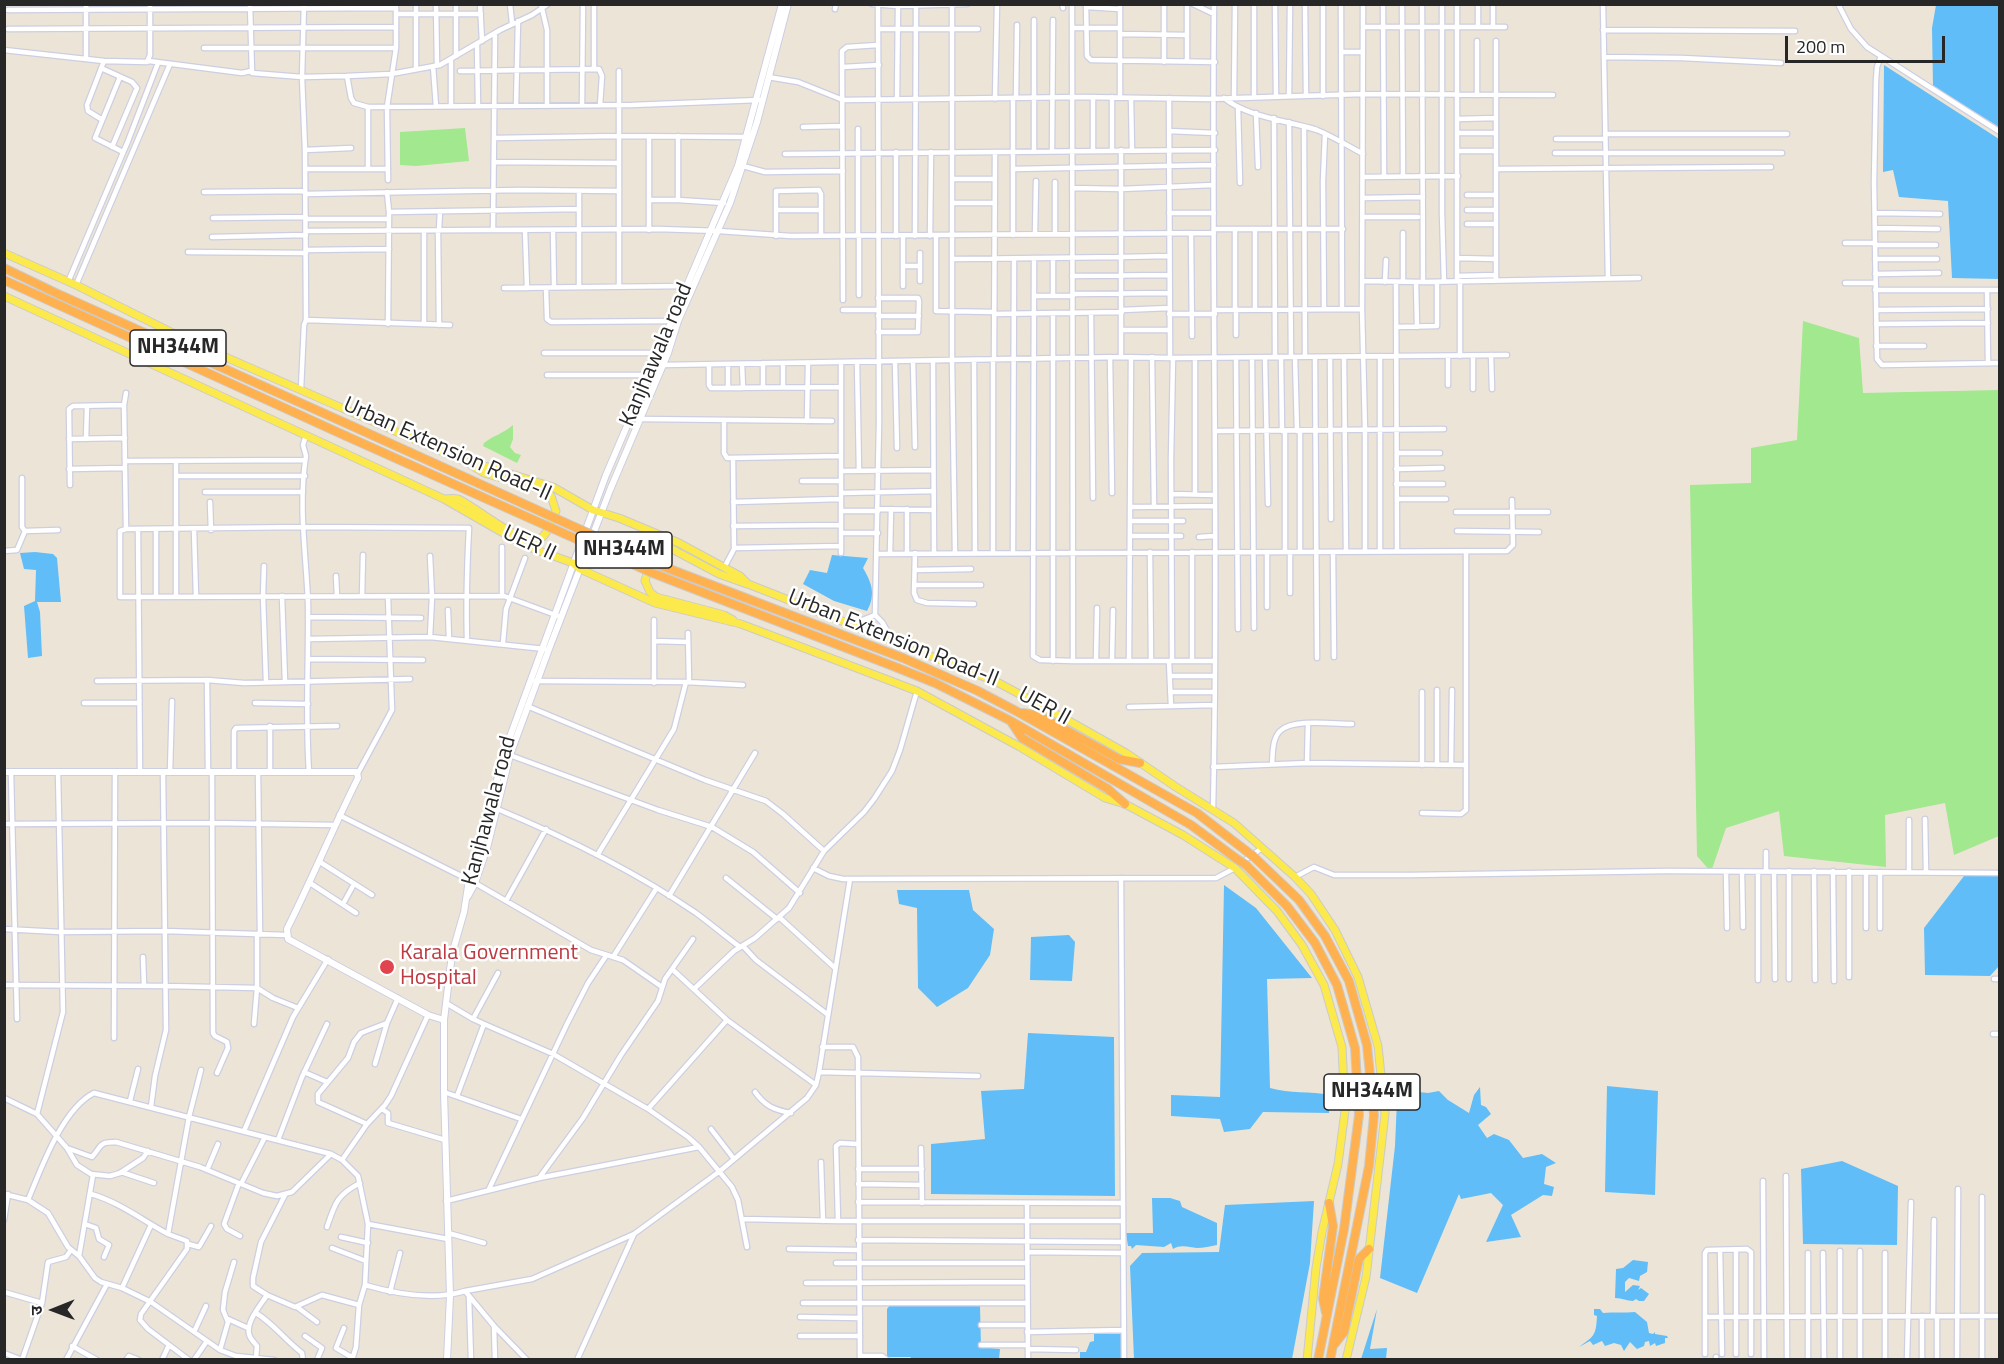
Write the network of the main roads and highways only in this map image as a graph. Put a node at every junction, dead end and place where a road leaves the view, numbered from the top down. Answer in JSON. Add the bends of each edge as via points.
{"nodes":[{"id":1,"x":782,"y":4,"type":"edge"},
{"id":2,"x":788,"y":4,"type":"edge"},
{"id":3,"x":766,"y":76,"type":"junction"},
{"id":4,"x":750,"y":138,"type":"junction"},
{"id":5,"x":727,"y":203,"type":"junction"},
{"id":6,"x":4,"y":253,"type":"edge"},
{"id":7,"x":4,"y":268,"type":"edge"},
{"id":8,"x":4,"y":280,"type":"edge"},
{"id":9,"x":4,"y":296,"type":"edge"},
{"id":10,"x":675,"y":321,"type":"junction"},
{"id":11,"x":468,"y":464,"type":"junction"},
{"id":12,"x":444,"y":499,"type":"junction"},
{"id":13,"x":593,"y":510,"type":"junction"},
{"id":14,"x":601,"y":513,"type":"junction"},
{"id":15,"x":573,"y":563,"type":"junction"},
{"id":16,"x":580,"y":568,"type":"junction"},
{"id":17,"x":748,"y":584,"type":"junction"},
{"id":18,"x":558,"y":615,"type":"junction"},
{"id":19,"x":741,"y":624,"type":"junction"},
{"id":20,"x":1016,"y":711,"type":"junction"},
{"id":21,"x":1011,"y":721,"type":"junction"},
{"id":22,"x":1140,"y":763,"type":"junction"},
{"id":23,"x":8,"y":772,"type":"edge"},
{"id":24,"x":1125,"y":804,"type":"junction"},
{"id":25,"x":444,"y":1020,"type":"junction"},
{"id":26,"x":1329,"y":1203,"type":"junction"},
{"id":27,"x":1369,"y":1249,"type":"junction"},
{"id":28,"x":1327,"y":1317,"type":"junction"},
{"id":29,"x":1332,"y":1346,"type":"junction"},
{"id":30,"x":447,"y":1359,"type":"edge"},
{"id":31,"x":1307,"y":1359,"type":"edge"},
{"id":32,"x":1318,"y":1359,"type":"edge"},
{"id":33,"x":1330,"y":1359,"type":"edge"},
{"id":34,"x":1346,"y":1359,"type":"edge"}],
"edges":[{"from":1,"to":3,"type":"main road","name":"Kanjhawala road"},
{"from":2,"to":3,"type":"main road","name":"Kanjhawala road"},
{"from":3,"to":4,"type":"main road","name":"Kanjhawala road"},
{"from":4,"to":5,"type":"main road","name":"Kanjhawala road"},
{"from":4,"to":5,"type":"main road","name":"Kanjhawala road"},
{"from":5,"to":10,"type":"main road","name":"Kanjhawala road"},
{"from":6,"to":11,"type":"main road","via":[[182,338]]},
{"from":7,"to":20,"type":"highway","name":"Urban Extension Road-II","number":"NH344M","bridge":true,"via":[[654,563],[903,658]]},
{"from":8,"to":21,"type":"highway","name":"Urban Extension Road-II","number":"NH344M","bridge":true,"via":[[650,572],[935,683]]},
{"from":9,"to":12,"type":"main road"},
{"from":10,"to":13,"type":"main road","name":"Kanjhawala road"},
{"from":10,"to":14,"type":"main road","name":"Kanjhawala road","via":[[668,353]]},
{"from":11,"to":12,"type":"main road","via":[[484,473],[544,490],[551,496],[556,511],[546,533],[532,540],[456,499]]},
{"from":11,"to":13,"type":"main road","name":"UER II","via":[[553,487]]},
{"from":12,"to":15,"type":"main road","name":"UER II","via":[[526,546]]},
{"from":13,"to":14,"type":"main road","name":"UER II"},
{"from":13,"to":15,"type":"main road","name":"Kanjhawala road"},
{"from":14,"to":16,"type":"main road","name":"Kanjhawala road"},
{"from":14,"to":17,"type":"main road","name":"UER II","via":[[679,543]]},
{"from":15,"to":16,"type":"main road","name":"UER II"},
{"from":15,"to":18,"type":"main road","name":"Kanjhawala road"},
{"from":16,"to":18,"type":"main road","name":"Kanjhawala road"},
{"from":16,"to":19,"type":"main road","name":"UER II","via":[[655,603]]},
{"from":17,"to":19,"type":"main road","via":[[662,547],[653,553],[645,581],[656,597],[723,615]]},
{"from":17,"to":22,"type":"main road","name":"UER II","via":[[997,682]]},
{"from":18,"to":25,"type":"main road","name":"Kanjhawala road","via":[[507,754],[452,954]]},
{"from":19,"to":24,"type":"main road","name":"UER II","via":[[917,691],[1105,798]]},
{"from":20,"to":22,"type":"highway","via":[[1040,716],[1119,759]]},
{"from":20,"to":29,"type":"highway","name":"Urban Extension Road-II","number":"NH344M","bridge":true,"via":[[1197,813],[1253,856],[1299,900],[1325,936],[1349,981],[1367,1045],[1374,1115],[1370,1156]]},
{"from":21,"to":24,"type":"highway","via":[[1022,738],[1108,789]]},
{"from":21,"to":28,"type":"highway","name":"Urban Extension Road-II","number":"NH344M","via":[[1191,825],[1242,862],[1287,906],[1315,943],[1337,985],[1355,1048],[1359,1115],[1344,1229]]},
{"from":22,"to":27,"type":"main road","name":"UER II","via":[[1234,822],[1295,877],[1335,930],[1358,977],[1378,1046],[1385,1114]]},
{"from":23,"to":25,"type":"main road","via":[[358,773],[286,935],[428,1015]]},
{"from":24,"to":26,"type":"main road","name":"UER II","via":[[1235,868],[1277,911],[1324,985],[1342,1047],[1345,1111]]},
{"from":25,"to":30,"type":"main road","name":"Kanjhawala road","via":[[450,1296]]},
{"from":26,"to":28,"type":"highway","via":[[1334,1226],[1323,1299]]},
{"from":26,"to":31,"type":"main road","name":"UER II","via":[[1316,1268]]},
{"from":27,"to":29,"type":"highway","via":[[1359,1259],[1344,1332]]},
{"from":27,"to":34,"type":"main road","name":"UER II"},
{"from":28,"to":32,"type":"highway","name":"Urban Extension Road-II","number":"NH344M"},
{"from":29,"to":33,"type":"highway","name":"Urban Extension Road-II","number":"NH344M"}]}
